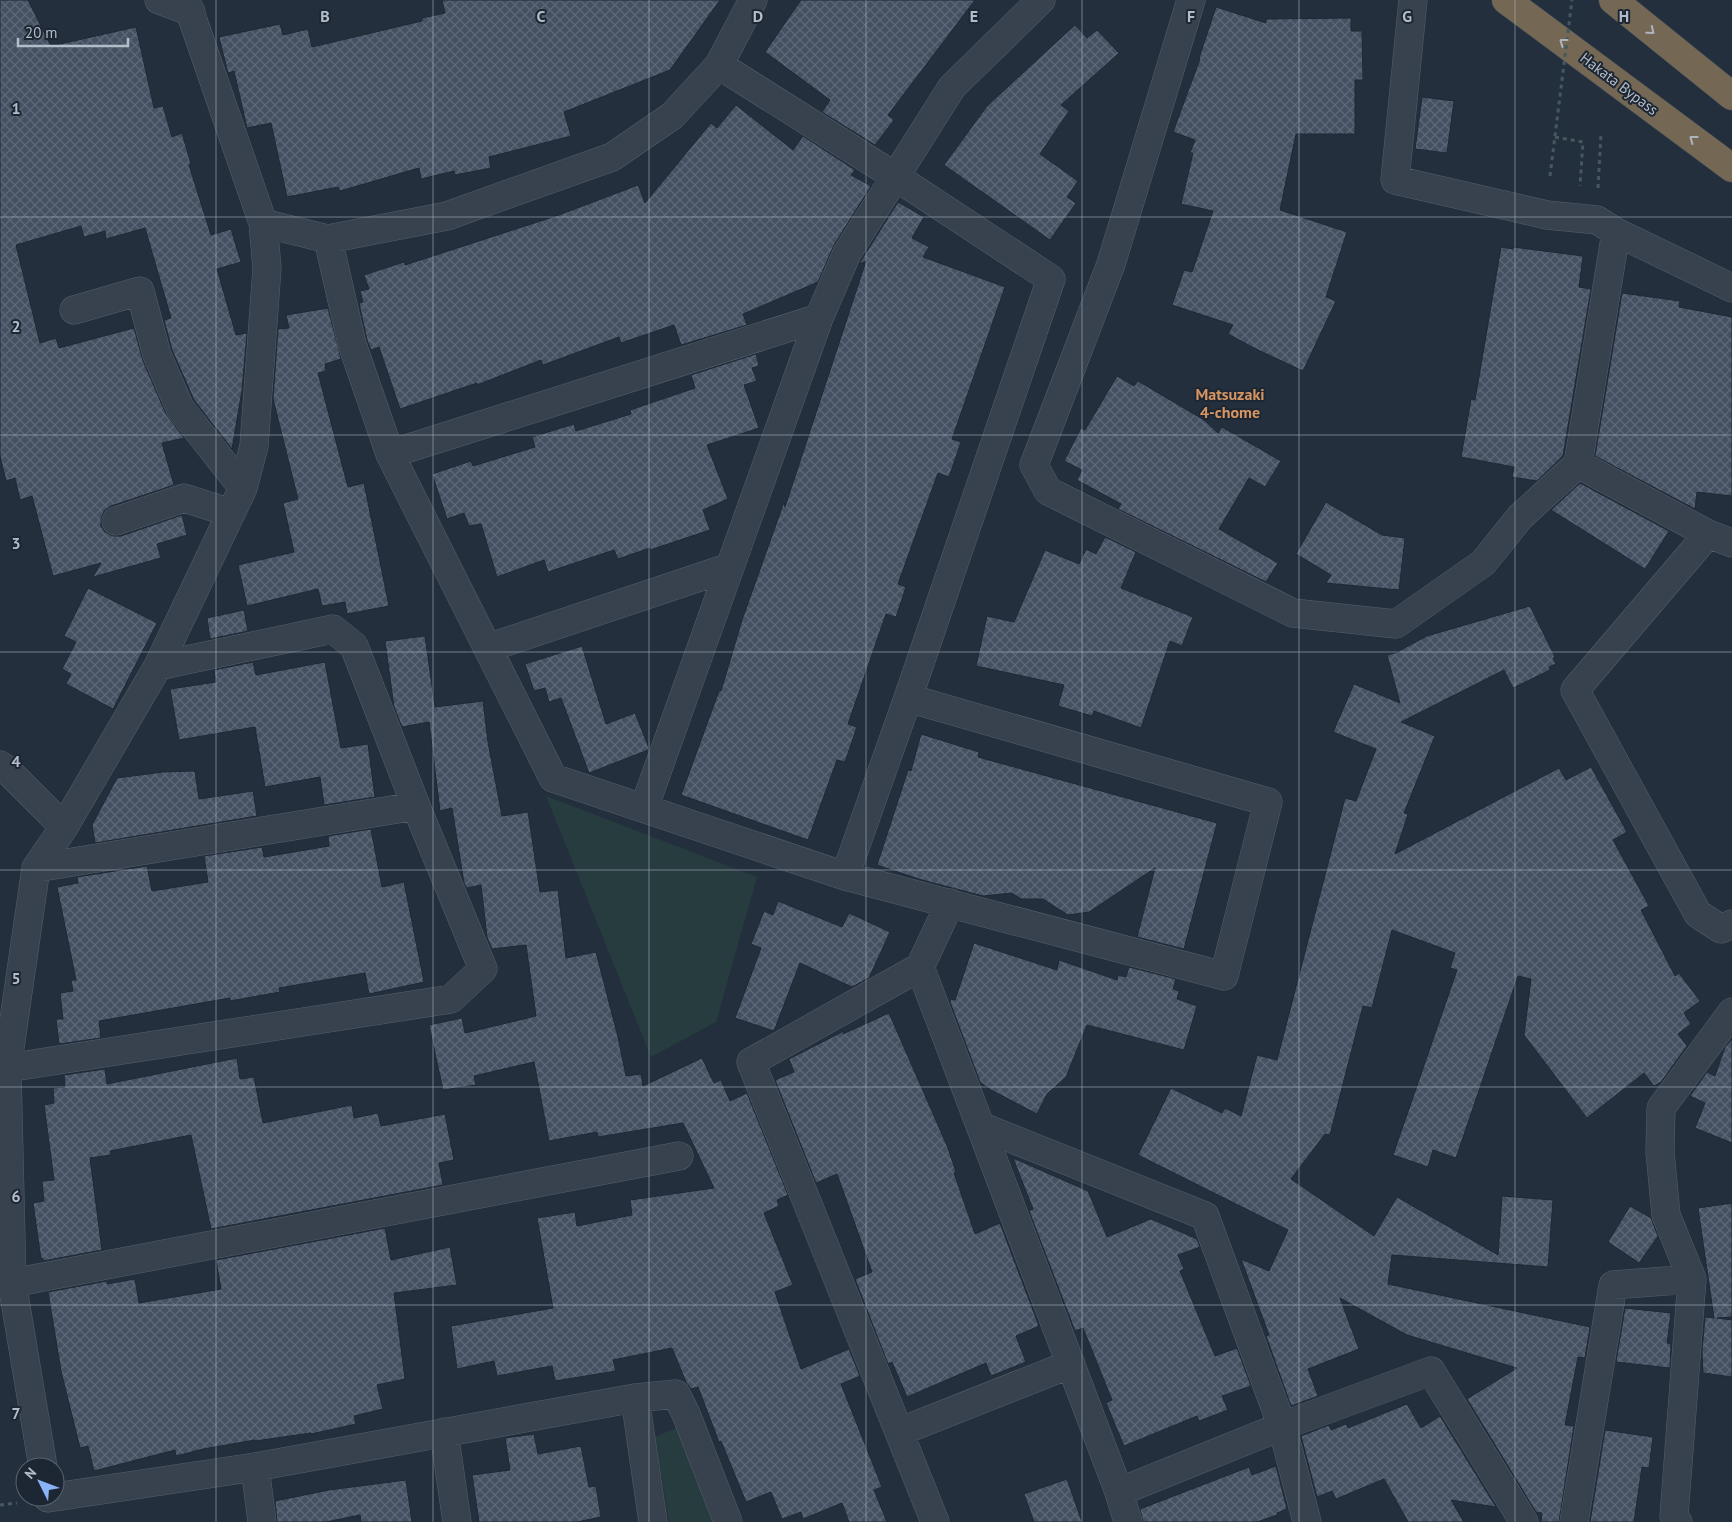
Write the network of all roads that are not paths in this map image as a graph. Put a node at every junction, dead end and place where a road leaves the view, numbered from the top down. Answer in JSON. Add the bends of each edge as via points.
{"nodes":[{"id":1,"x":159,"y":0,"type":"edge"},
{"id":2,"x":753,"y":0,"type":"edge"},
{"id":3,"x":1041,"y":0,"type":"edge"},
{"id":4,"x":1191,"y":0,"type":"edge"},
{"id":5,"x":1413,"y":0,"type":"edge"},
{"id":6,"x":1506,"y":0,"type":"edge"},
{"id":7,"x":1613,"y":0,"type":"edge"},
{"id":8,"x":188,"y":6,"type":"edge"},
{"id":9,"x":718,"y":65,"type":"junction"},
{"id":10,"x":1732,"y":96,"type":"edge"},
{"id":11,"x":1732,"y":168,"type":"edge"},
{"id":12,"x":896,"y":177,"type":"junction"},
{"id":13,"x":263,"y":223,"type":"junction"},
{"id":14,"x":1616,"y":232,"type":"junction"},
{"id":15,"x":328,"y":239,"type":"junction"},
{"id":16,"x":1732,"y":288,"type":"edge"},
{"id":17,"x":74,"y":310,"type":"dead end"},
{"id":18,"x":819,"y":318,"type":"junction"},
{"id":19,"x":390,"y":454,"type":"junction"},
{"id":20,"x":1578,"y":464,"type":"junction"},
{"id":21,"x":243,"y":488,"type":"junction"},
{"id":22,"x":231,"y":513,"type":"junction"},
{"id":23,"x":116,"y":522,"type":"dead end"},
{"id":24,"x":1720,"y":538,"type":"edge"},
{"id":25,"x":730,"y":567,"type":"junction"},
{"id":26,"x":488,"y":648,"type":"junction"},
{"id":27,"x":158,"y":666,"type":"junction"},
{"id":28,"x":908,"y":698,"type":"junction"},
{"id":29,"x":0,"y":765,"type":"edge"},
{"id":30,"x":416,"y":806,"type":"junction"},
{"id":31,"x":644,"y":808,"type":"junction"},
{"id":32,"x":64,"y":827,"type":"junction"},
{"id":33,"x":36,"y":868,"type":"junction"},
{"id":34,"x":845,"y":876,"type":"junction"},
{"id":35,"x":950,"y":903,"type":"junction"},
{"id":36,"x":1732,"y":924,"type":"edge"},
{"id":37,"x":920,"y":967,"type":"junction"},
{"id":38,"x":1732,"y":1012,"type":"edge"},
{"id":39,"x":7,"y":1068,"type":"junction"},
{"id":40,"x":980,"y":1126,"type":"junction"},
{"id":41,"x":679,"y":1156,"type":"dead end"},
{"id":42,"x":1692,"y":1279,"type":"junction"},
{"id":43,"x":12,"y":1283,"type":"junction"},
{"id":44,"x":1071,"y":1364,"type":"junction"},
{"id":45,"x":635,"y":1398,"type":"junction"},
{"id":46,"x":1282,"y":1426,"type":"junction"},
{"id":47,"x":444,"y":1432,"type":"junction"},
{"id":48,"x":900,"y":1432,"type":"junction"},
{"id":49,"x":41,"y":1457,"type":"edge"},
{"id":50,"x":255,"y":1468,"type":"junction"},
{"id":51,"x":1119,"y":1492,"type":"junction"},
{"id":52,"x":65,"y":1503,"type":"edge"},
{"id":53,"x":262,"y":1522,"type":"edge"},
{"id":54,"x":457,"y":1522,"type":"edge"},
{"id":55,"x":653,"y":1522,"type":"edge"},
{"id":56,"x":728,"y":1522,"type":"edge"},
{"id":57,"x":936,"y":1522,"type":"edge"},
{"id":58,"x":1128,"y":1522,"type":"edge"},
{"id":59,"x":1307,"y":1522,"type":"edge"},
{"id":60,"x":1524,"y":1522,"type":"edge"},
{"id":61,"x":1574,"y":1522,"type":"edge"},
{"id":62,"x":1678,"y":1522,"type":"edge"}],
"edges":[{"from":1,"to":8,"type":"street"},
{"from":2,"to":9,"type":"street"},
{"from":3,"to":12,"type":"street","via":[[952,87]]},
{"from":4,"to":20,"type":"street","via":[[1111,264],[1034,465],[1048,491],[1293,613],[1396,624],[1483,563],[1520,517]]},
{"from":5,"to":14,"type":"street","via":[[1396,180],[1547,216],[1597,220]]},
{"from":11,"to":6,"type":"highway","name":"Hakata Bypass","one_way":true},
{"from":7,"to":10,"type":"highway","one_way":true},
{"from":8,"to":13,"type":"street"},
{"from":9,"to":12,"type":"street"},
{"from":9,"to":15,"type":"street","via":[[672,116],[612,157],[447,216]]},
{"from":12,"to":18,"type":"street","via":[[847,254]]},
{"from":12,"to":28,"type":"street","via":[[1051,279]]},
{"from":13,"to":15,"type":"street"},
{"from":13,"to":21,"type":"street","via":[[267,268],[254,446]]},
{"from":14,"to":16,"type":"street"},
{"from":14,"to":20,"type":"street"},
{"from":15,"to":19,"type":"street","via":[[352,344]]},
{"from":17,"to":21,"type":"street","via":[[140,291],[157,355],[180,408]]},
{"from":18,"to":19,"type":"street"},
{"from":18,"to":25,"type":"street"},
{"from":19,"to":26,"type":"street"},
{"from":20,"to":24,"type":"street"},
{"from":21,"to":22,"type":"street"},
{"from":22,"to":23,"type":"street","via":[[184,498]]},
{"from":22,"to":27,"type":"street"},
{"from":24,"to":36,"type":"street","via":[[1575,690],[1698,914],[1722,929]]},
{"from":25,"to":26,"type":"street"},
{"from":25,"to":31,"type":"street"},
{"from":26,"to":31,"type":"street","via":[[553,778]]},
{"from":27,"to":30,"type":"street","via":[[333,630],[354,646]]},
{"from":27,"to":32,"type":"street"},
{"from":28,"to":34,"type":"street"},
{"from":28,"to":35,"type":"street","via":[[1268,802],[1224,976]]},
{"from":29,"to":32,"type":"street"},
{"from":30,"to":33,"type":"street"},
{"from":30,"to":39,"type":"street","via":[[484,969],[451,999]]},
{"from":31,"to":34,"type":"street"},
{"from":32,"to":33,"type":"street"},
{"from":33,"to":39,"type":"street"},
{"from":34,"to":35,"type":"street"},
{"from":35,"to":37,"type":"street"},
{"from":37,"to":40,"type":"street"},
{"from":37,"to":48,"type":"street","via":[[751,1062]]},
{"from":38,"to":42,"type":"street","via":[[1661,1108],[1660,1152],[1666,1215]]},
{"from":39,"to":43,"type":"street"},
{"from":40,"to":44,"type":"street"},
{"from":40,"to":46,"type":"street","via":[[1204,1216]]},
{"from":41,"to":43,"type":"street"},
{"from":42,"to":61,"type":"street","via":[[1613,1285]]},
{"from":42,"to":62,"type":"street","via":[[1674,1516]]},
{"from":43,"to":49,"type":"street"},
{"from":44,"to":48,"type":"street"},
{"from":44,"to":51,"type":"street"},
{"from":45,"to":47,"type":"street"},
{"from":45,"to":55,"type":"street"},
{"from":45,"to":56,"type":"street","via":[[676,1394]]},
{"from":46,"to":51,"type":"street"},
{"from":46,"to":59,"type":"street"},
{"from":46,"to":60,"type":"street","via":[[1431,1372]]},
{"from":47,"to":50,"type":"street"},
{"from":47,"to":54,"type":"street"},
{"from":48,"to":57,"type":"street"},
{"from":50,"to":52,"type":"street"},
{"from":50,"to":53,"type":"street"},
{"from":51,"to":58,"type":"street"}]}
